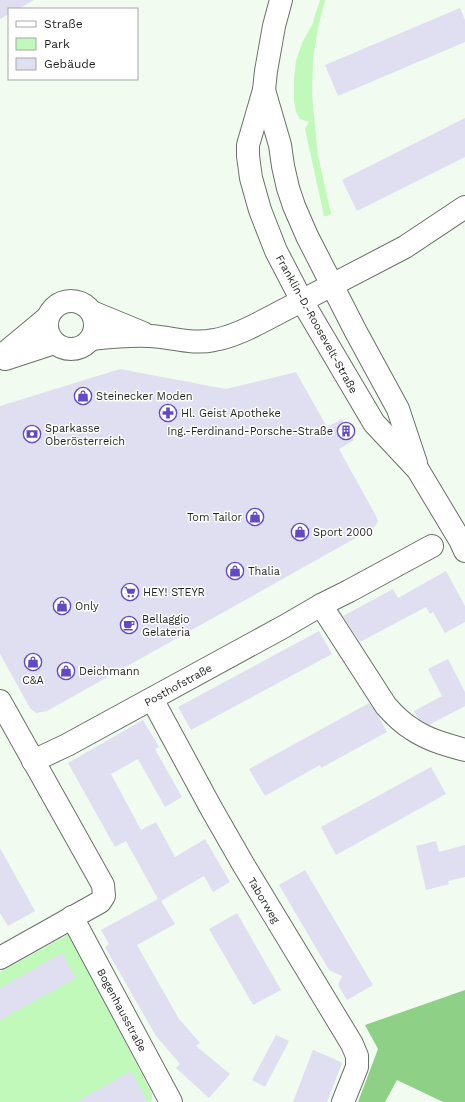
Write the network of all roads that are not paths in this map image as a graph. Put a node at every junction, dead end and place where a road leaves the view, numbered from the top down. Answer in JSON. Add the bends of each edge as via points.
{"nodes":[{"id":1,"x":281,"y":0,"type":"edge"},
{"id":2,"x":264,"y":90,"type":"junction"},
{"id":3,"x":465,"y":207,"type":"edge"},
{"id":4,"x":332,"y":285,"type":"junction"},
{"id":5,"x":302,"y":301,"type":"junction"},
{"id":6,"x":92,"y":312,"type":"junction"},
{"id":7,"x":47,"y":318,"type":"junction"},
{"id":8,"x":150,"y":336,"type":"junction"},
{"id":9,"x":91,"y":339,"type":"junction"},
{"id":10,"x":54,"y":343,"type":"junction"},
{"id":11,"x":0,"y":357,"type":"edge"},
{"id":12,"x":0,"y":361,"type":"edge"},
{"id":13,"x":418,"y":470,"type":"junction"},
{"id":14,"x":432,"y":546,"type":"dead end"},
{"id":15,"x":462,"y":546,"type":"edge"},
{"id":16,"x":321,"y":605,"type":"junction"},
{"id":17,"x":152,"y":699,"type":"junction"},
{"id":18,"x":0,"y":701,"type":"edge"},
{"id":19,"x":465,"y":750,"type":"edge"},
{"id":20,"x":33,"y":761,"type":"junction"},
{"id":21,"x":72,"y":918,"type":"junction"},
{"id":22,"x":0,"y":958,"type":"edge"},
{"id":23,"x":171,"y":1102,"type":"edge"},
{"id":24,"x":343,"y":1102,"type":"edge"}],
"edges":[{"from":1,"to":2,"type":"street","name":"Franklin-D.-Roosevelt-Straße"},
{"from":2,"to":4,"type":"street","name":"Franklin-D.-Roosevelt-Straße","via":[[280,145],[288,188],[307,236]]},
{"from":2,"to":5,"type":"street","name":"Franklin-D.-Roosevelt-Straße","via":[[248,145],[251,178],[271,239]]},
{"from":3,"to":4,"type":"street","via":[[405,247]]},
{"from":4,"to":5,"type":"street"},
{"from":4,"to":13,"type":"street","name":"Franklin-D.-Roosevelt-Straße","via":[[398,409]]},
{"from":5,"to":8,"type":"street","via":[[239,333],[219,340],[194,341]]},
{"from":5,"to":13,"type":"street","name":"Franklin-D.-Roosevelt-Straße","via":[[374,423]]},
{"from":6,"to":7,"type":"street","via":[[84,304],[73,300],[62,302],[53,308]]},
{"from":6,"to":8,"type":"street"},
{"from":6,"to":9,"type":"street","via":[[95,330]]},
{"from":7,"to":10,"type":"street","via":[[47,332]]},
{"from":7,"to":11,"type":"street"},
{"from":8,"to":9,"type":"street"},
{"from":9,"to":10,"type":"street","via":[[81,348],[71,350]]},
{"from":10,"to":12,"type":"street"},
{"from":13,"to":15,"type":"street","name":"Franklin-D.-Roosevelt-Straße"},
{"from":14,"to":16,"type":"street","name":"Posthofstraße"},
{"from":16,"to":17,"type":"street","name":"Posthofstraße"},
{"from":16,"to":19,"type":"street","via":[[386,706],[413,730],[437,742]]},
{"from":17,"to":20,"type":"street","name":"Posthofstraße"},
{"from":17,"to":24,"type":"street","name":"Taborweg","via":[[243,864],[352,1044],[357,1056],[357,1067]]},
{"from":18,"to":20,"type":"street"},
{"from":20,"to":21,"type":"street","via":[[103,885],[104,896],[100,902]]},
{"from":21,"to":22,"type":"street"},
{"from":21,"to":23,"type":"street","name":"Bogenhausstraße"}]}
